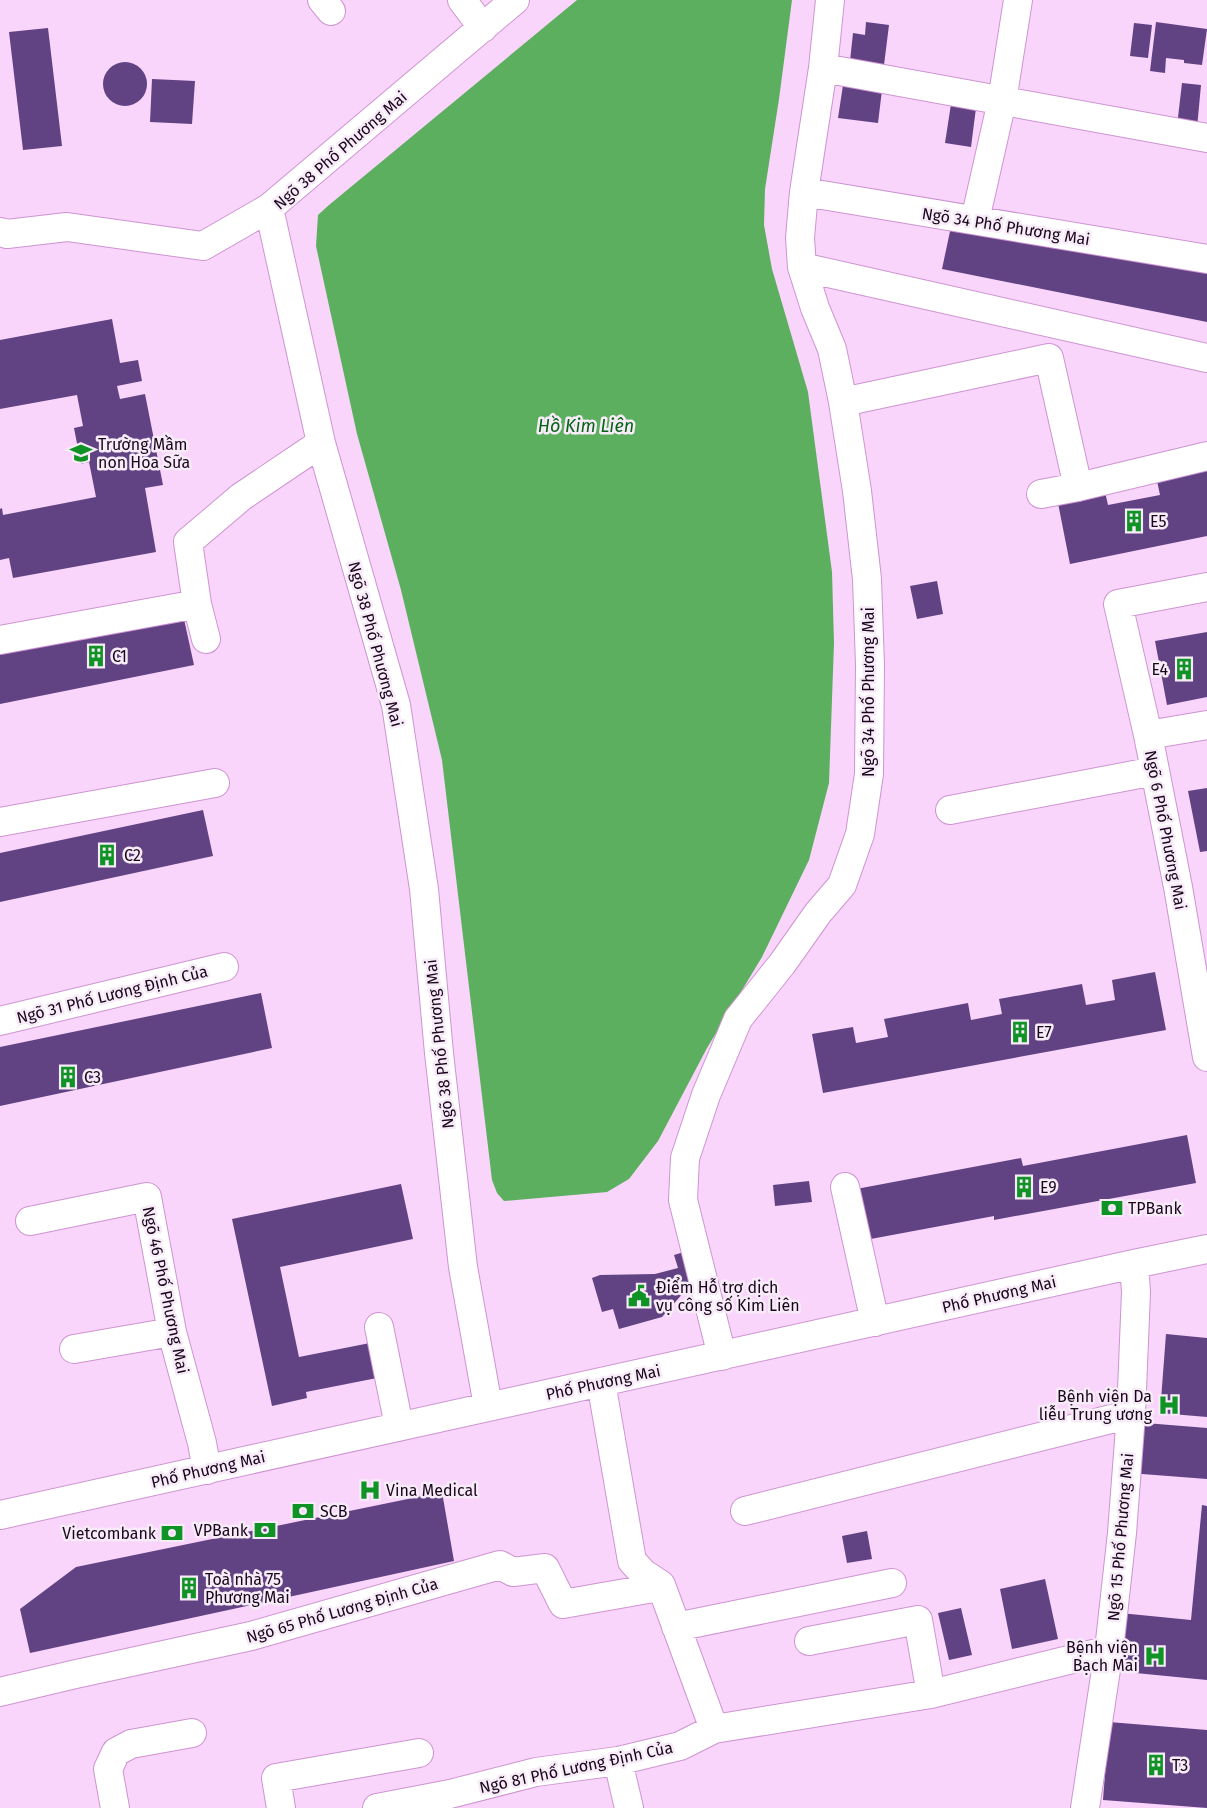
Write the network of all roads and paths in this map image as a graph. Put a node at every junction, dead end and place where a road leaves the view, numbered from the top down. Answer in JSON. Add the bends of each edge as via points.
{"nodes":[{"id":1,"x":462,"y":0,"type":"edge"},
{"id":2,"x":515,"y":0,"type":"edge"},
{"id":3,"x":830,"y":0,"type":"edge"},
{"id":4,"x":1018,"y":0,"type":"edge"},
{"id":5,"x":483,"y":28,"type":"junction"},
{"id":6,"x":823,"y":68,"type":"junction"},
{"id":7,"x":1002,"y":100,"type":"junction"},
{"id":8,"x":1207,"y":138,"type":"edge"},
{"id":9,"x":804,"y":192,"type":"junction"},
{"id":10,"x":269,"y":208,"type":"junction"},
{"id":11,"x":975,"y":220,"type":"junction"},
{"id":12,"x":0,"y":232,"type":"edge"},
{"id":13,"x":1207,"y":259,"type":"edge"},
{"id":14,"x":802,"y":267,"type":"junction"},
{"id":15,"x":1207,"y":358,"type":"edge"},
{"id":16,"x":844,"y":402,"type":"junction"},
{"id":17,"x":320,"y":443,"type":"junction"},
{"id":18,"x":1207,"y":456,"type":"edge"},
{"id":19,"x":1078,"y":487,"type":"junction"},
{"id":20,"x":1041,"y":494,"type":"dead end"},
{"id":21,"x":1207,"y":587,"type":"edge"},
{"id":22,"x":197,"y":604,"type":"junction"},
{"id":23,"x":0,"y":640,"type":"edge"},
{"id":24,"x":206,"y":640,"type":"dead end"},
{"id":25,"x":1207,"y":725,"type":"edge"},
{"id":26,"x":1148,"y":735,"type":"junction"},
{"id":27,"x":1155,"y":771,"type":"junction"},
{"id":28,"x":215,"y":782,"type":"dead end"},
{"id":29,"x":950,"y":810,"type":"dead end"},
{"id":30,"x":0,"y":822,"type":"edge"},
{"id":31,"x":1197,"y":942,"type":"edge"},
{"id":32,"x":224,"y":967,"type":"dead end"},
{"id":33,"x":0,"y":1021,"type":"edge"},
{"id":34,"x":1207,"y":1057,"type":"edge"},
{"id":35,"x":845,"y":1187,"type":"dead end"},
{"id":36,"x":30,"y":1222,"type":"dead end"},
{"id":37,"x":1207,"y":1249,"type":"edge"},
{"id":38,"x":1134,"y":1264,"type":"junction"},
{"id":39,"x":875,"y":1322,"type":"junction"},
{"id":40,"x":379,"y":1327,"type":"dead end"},
{"id":41,"x":172,"y":1332,"type":"junction"},
{"id":42,"x":74,"y":1349,"type":"dead end"},
{"id":43,"x":722,"y":1356,"type":"junction"},
{"id":44,"x":601,"y":1382,"type":"junction"},
{"id":45,"x":488,"y":1406,"type":"junction"},
{"id":46,"x":1131,"y":1414,"type":"junction"},
{"id":47,"x":399,"y":1426,"type":"junction"},
{"id":48,"x":207,"y":1470,"type":"junction"},
{"id":49,"x":745,"y":1511,"type":"dead end"},
{"id":50,"x":0,"y":1515,"type":"edge"},
{"id":51,"x":892,"y":1583,"type":"dead end"},
{"id":52,"x":661,"y":1584,"type":"junction"},
{"id":53,"x":676,"y":1627,"type":"junction"},
{"id":54,"x":808,"y":1641,"type":"dead end"},
{"id":55,"x":1109,"y":1650,"type":"junction"},
{"id":56,"x":0,"y":1692,"type":"edge"},
{"id":57,"x":931,"y":1694,"type":"junction"},
{"id":58,"x":714,"y":1729,"type":"junction"},
{"id":59,"x":192,"y":1734,"type":"dead end"},
{"id":60,"x":419,"y":1753,"type":"dead end"},
{"id":61,"x":618,"y":1761,"type":"junction"},
{"id":62,"x":115,"y":1808,"type":"edge"},
{"id":63,"x":281,"y":1808,"type":"edge"},
{"id":64,"x":377,"y":1808,"type":"edge"},
{"id":65,"x":629,"y":1808,"type":"edge"},
{"id":66,"x":1085,"y":1808,"type":"edge"}],
"edges":[{"from":1,"to":5,"type":"street"},
{"from":2,"to":5,"type":"street","name":"Ngõ 38 Phố Phương Mai"},
{"from":3,"to":6,"type":"street","name":"Ngõ 34 Phố Phương Mai"},
{"from":4,"to":7,"type":"street"},
{"from":5,"to":10,"type":"street","name":"Ngõ 38 Phố Phương Mai"},
{"from":6,"to":7,"type":"street"},
{"from":6,"to":9,"type":"street","name":"Ngõ 34 Phố Phương Mai"},
{"from":7,"to":8,"type":"street"},
{"from":7,"to":11,"type":"street"},
{"from":9,"to":11,"type":"street","name":"Ngõ 34 Phố Phương Mai"},
{"from":9,"to":14,"type":"street","name":"Ngõ 34 Phố Phương Mai","via":[[800,238]]},
{"from":10,"to":12,"type":"street","via":[[204,246],[67,227],[7,234]]},
{"from":10,"to":17,"type":"street","name":"Ngõ 38 Phố Phương Mai"},
{"from":11,"to":13,"type":"street","name":"Ngõ 34 Phố Phương Mai"},
{"from":14,"to":15,"type":"street"},
{"from":14,"to":16,"type":"street","name":"Ngõ 34 Phố Phương Mai","via":[[832,349]]},
{"from":16,"to":19,"type":"street","via":[[1049,358]]},
{"from":16,"to":43,"type":"street","name":"Ngõ 34 Phố Phương Mai","via":[[867,579],[870,774],[860,834],[842,885],[738,1019],[706,1095],[685,1158],[683,1200]]},
{"from":17,"to":22,"type":"street","via":[[241,497],[188,542]]},
{"from":17,"to":45,"type":"street","name":"Ngõ 38 Phố Phương Mai","via":[[396,705],[424,889],[438,1053],[463,1266]]},
{"from":18,"to":19,"type":"street"},
{"from":19,"to":20,"type":"street"},
{"from":21,"to":26,"type":"street","name":"Ngõ 6 Phố Phương Mai","via":[[1118,604]]},
{"from":22,"to":23,"type":"street"},
{"from":22,"to":24,"type":"street"},
{"from":25,"to":26,"type":"street"},
{"from":26,"to":27,"type":"street","name":"Ngõ 6 Phố Phương Mai"},
{"from":27,"to":29,"type":"street"},
{"from":27,"to":31,"type":"street","name":"Ngõ 6 Phố Phương Mai","via":[[1178,887]]},
{"from":28,"to":30,"type":"street"},
{"from":31,"to":34,"type":"street","name":"Ngõ 6 Phố Phương Mai"},
{"from":32,"to":33,"type":"street","name":"Ngõ 31 Phố Lương Định Của"},
{"from":35,"to":39,"type":"street"},
{"from":36,"to":41,"type":"street","name":"Ngõ 46 Phố Phương Mai","via":[[147,1197]]},
{"from":37,"to":38,"type":"street","name":"Phố Phương Mai"},
{"from":38,"to":39,"type":"street","name":"Phố Phương Mai"},
{"from":38,"to":46,"type":"street","name":"Ngõ 15 Phố Phương Mai","via":[[1136,1292]]},
{"from":39,"to":43,"type":"street","name":"Phố Phương Mai"},
{"from":40,"to":47,"type":"street"},
{"from":41,"to":42,"type":"street"},
{"from":41,"to":48,"type":"street","name":"Ngõ 46 Phố Phương Mai"},
{"from":43,"to":44,"type":"street","name":"Phố Phương Mai"},
{"from":44,"to":45,"type":"street","name":"Phố Phương Mai"},
{"from":44,"to":52,"type":"street","via":[[632,1561],[643,1573]]},
{"from":45,"to":47,"type":"street","name":"Phố Phương Mai"},
{"from":46,"to":49,"type":"street"},
{"from":46,"to":55,"type":"street","name":"Ngõ 15 Phố Phương Mai"},
{"from":47,"to":48,"type":"street","name":"Phố Phương Mai"},
{"from":48,"to":50,"type":"street","name":"Phố Phương Mai"},
{"from":51,"to":53,"type":"street"},
{"from":52,"to":53,"type":"street"},
{"from":52,"to":56,"type":"street","name":"Ngõ 65 Phố Lương Định Của","via":[[563,1604],[545,1568],[513,1572],[500,1566],[250,1636]]},
{"from":53,"to":58,"type":"street"},
{"from":54,"to":57,"type":"street","via":[[918,1620]]},
{"from":55,"to":57,"type":"street","name":"Ngõ 81 Phố Lương Định Của"},
{"from":55,"to":66,"type":"street","name":"Ngõ 15 Phố Phương Mai"},
{"from":57,"to":58,"type":"street","name":"Ngõ 81 Phố Lương Định Của"},
{"from":58,"to":61,"type":"street","name":"Ngõ 81 Phố Lương Định Của","via":[[680,1746]]},
{"from":59,"to":62,"type":"street","via":[[131,1744],[116,1752],[108,1770]]},
{"from":60,"to":63,"type":"street","via":[[276,1778]]},
{"from":61,"to":64,"type":"street","name":"Ngõ 81 Phố Lương Định Của","via":[[536,1772]]},
{"from":61,"to":65,"type":"street"}]}
